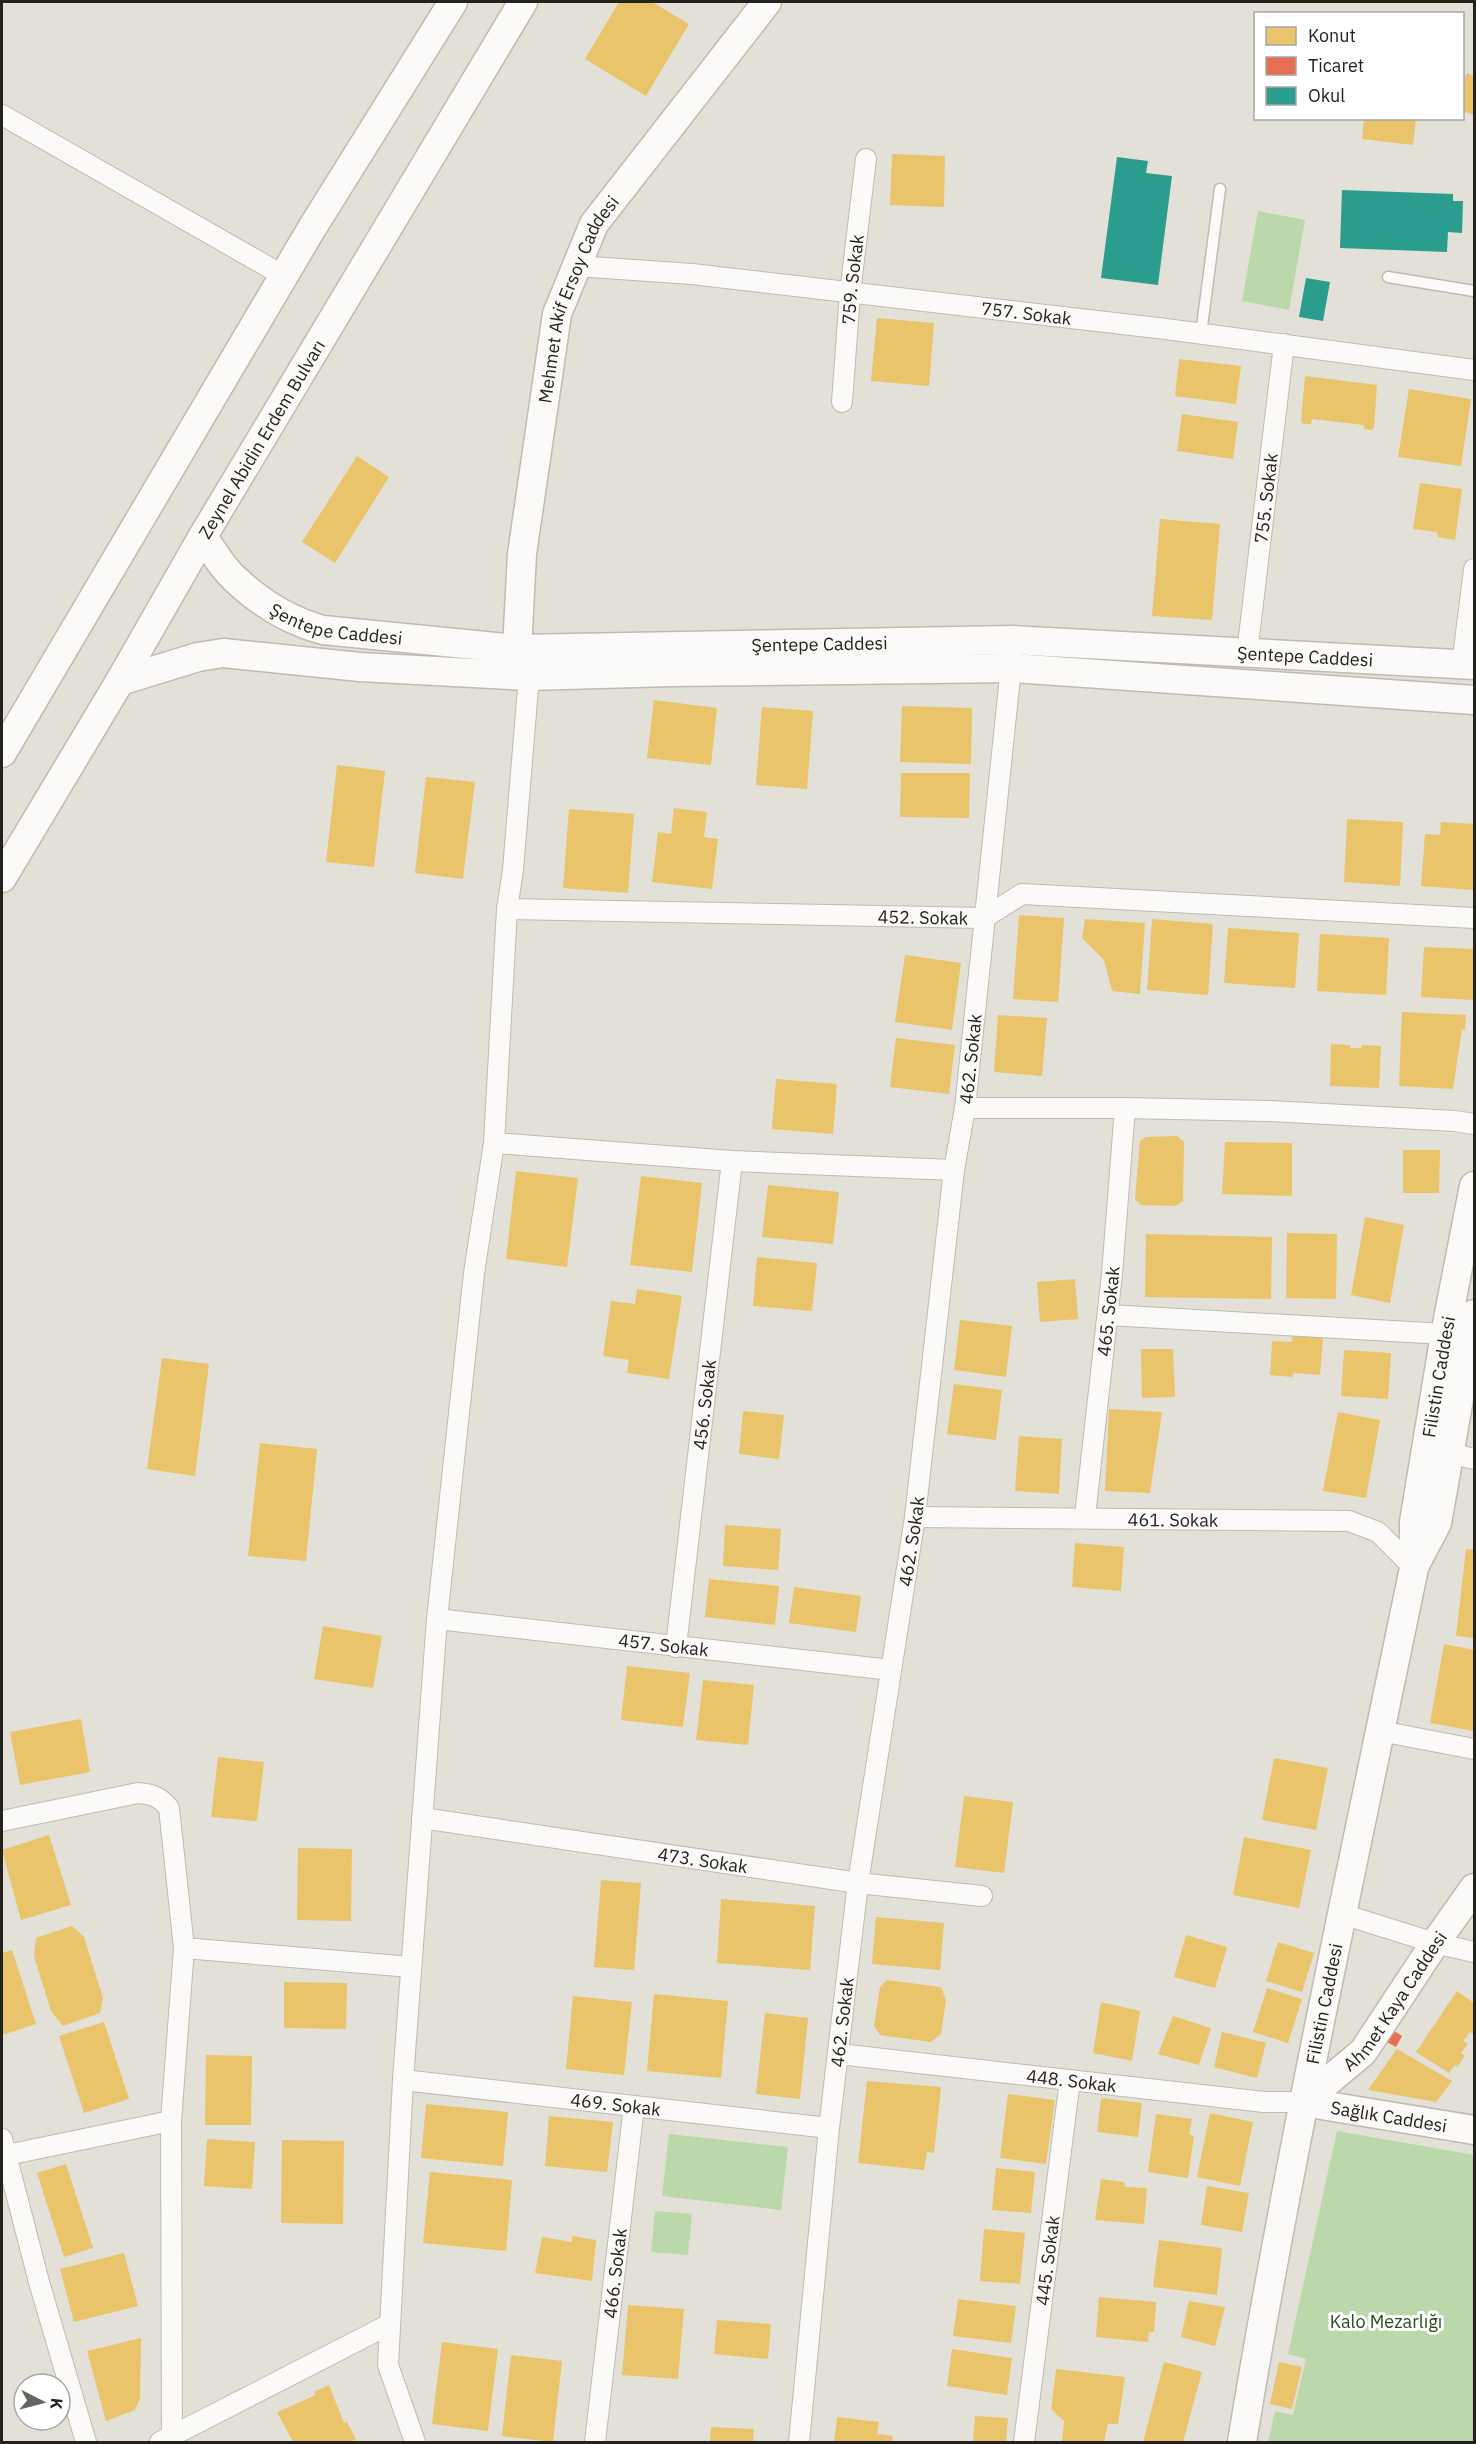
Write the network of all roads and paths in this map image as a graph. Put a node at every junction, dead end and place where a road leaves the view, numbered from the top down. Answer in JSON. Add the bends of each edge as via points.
{"nodes":[{"id":1,"x":453,"y":2,"type":"edge"},
{"id":2,"x":523,"y":2,"type":"edge"},
{"id":3,"x":768,"y":2,"type":"edge"},
{"id":4,"x":2,"y":115,"type":"edge"},
{"id":5,"x":866,"y":159,"type":"dead end"},
{"id":6,"x":1220,"y":189,"type":"dead end"},
{"id":7,"x":576,"y":266,"type":"junction"},
{"id":8,"x":285,"y":276,"type":"junction"},
{"id":9,"x":1388,"y":278,"type":"dead end"},
{"id":10,"x":1474,"y":291,"type":"edge"},
{"id":11,"x":850,"y":293,"type":"junction"},
{"id":12,"x":1201,"y":334,"type":"junction"},
{"id":13,"x":1284,"y":344,"type":"junction"},
{"id":14,"x":1474,"y":370,"type":"edge"},
{"id":15,"x":842,"y":402,"type":"dead end"},
{"id":16,"x":203,"y":536,"type":"junction"},
{"id":17,"x":1474,"y":568,"type":"edge"},
{"id":18,"x":1013,"y":640,"type":"junction"},
{"id":19,"x":517,"y":649,"type":"junction"},
{"id":20,"x":1247,"y":653,"type":"junction"},
{"id":21,"x":1468,"y":665,"type":"edge"},
{"id":22,"x":1012,"y":668,"type":"junction"},
{"id":23,"x":529,"y":676,"type":"junction"},
{"id":24,"x":120,"y":681,"type":"junction"},
{"id":25,"x":1474,"y":700,"type":"edge"},
{"id":26,"x":2,"y":753,"type":"edge"},
{"id":27,"x":2,"y":878,"type":"edge"},
{"id":28,"x":507,"y":909,"type":"junction"},
{"id":29,"x":984,"y":918,"type":"junction"},
{"id":30,"x":1474,"y":918,"type":"edge"},
{"id":31,"x":965,"y":1108,"type":"junction"},
{"id":32,"x":1125,"y":1108,"type":"junction"},
{"id":33,"x":1474,"y":1124,"type":"edge"},
{"id":34,"x":494,"y":1143,"type":"junction"},
{"id":35,"x":732,"y":1161,"type":"junction"},
{"id":36,"x":954,"y":1170,"type":"junction"},
{"id":37,"x":1474,"y":1186,"type":"edge"},
{"id":38,"x":1474,"y":1314,"type":"edge"},
{"id":39,"x":1108,"y":1315,"type":"junction"},
{"id":40,"x":1445,"y":1334,"type":"junction"},
{"id":41,"x":1462,"y":1456,"type":"edge"},
{"id":42,"x":915,"y":1516,"type":"junction"},
{"id":43,"x":1085,"y":1516,"type":"junction"},
{"id":44,"x":1414,"y":1568,"type":"junction"},
{"id":45,"x":437,"y":1619,"type":"junction"},
{"id":46,"x":676,"y":1647,"type":"junction"},
{"id":47,"x":891,"y":1670,"type":"junction"},
{"id":48,"x":1380,"y":1731,"type":"junction"},
{"id":49,"x":1474,"y":1749,"type":"edge"},
{"id":50,"x":422,"y":1818,"type":"junction"},
{"id":51,"x":2,"y":1821,"type":"edge"},
{"id":52,"x":858,"y":1883,"type":"junction"},
{"id":53,"x":1474,"y":1888,"type":"edge"},
{"id":54,"x":982,"y":1896,"type":"dead end"},
{"id":55,"x":1342,"y":1914,"type":"junction"},
{"id":56,"x":1435,"y":1942,"type":"junction"},
{"id":57,"x":184,"y":1948,"type":"junction"},
{"id":58,"x":1474,"y":1952,"type":"edge"},
{"id":59,"x":411,"y":1966,"type":"junction"},
{"id":60,"x":839,"y":2054,"type":"junction"},
{"id":61,"x":403,"y":2080,"type":"junction"},
{"id":62,"x":1070,"y":2080,"type":"junction"},
{"id":63,"x":1303,"y":2102,"type":"junction"},
{"id":64,"x":634,"y":2106,"type":"junction"},
{"id":65,"x":171,"y":2121,"type":"junction"},
{"id":66,"x":829,"y":2128,"type":"junction"},
{"id":67,"x":1474,"y":2130,"type":"edge"},
{"id":68,"x":4,"y":2147,"type":"edge"},
{"id":69,"x":390,"y":2324,"type":"junction"},
{"id":70,"x":166,"y":2439,"type":"edge"},
{"id":71,"x":86,"y":2442,"type":"edge"},
{"id":72,"x":415,"y":2442,"type":"edge"},
{"id":73,"x":595,"y":2442,"type":"edge"},
{"id":74,"x":798,"y":2442,"type":"edge"},
{"id":75,"x":1024,"y":2442,"type":"edge"},
{"id":76,"x":1242,"y":2442,"type":"edge"}],
"edges":[{"from":1,"to":8,"type":"street"},
{"from":2,"to":16,"type":"street","name":"Zeynel Abidin Erdem Bulvarı"},
{"from":3,"to":7,"type":"street","name":"Mehmet Akif Ersoy Caddesi","via":[[594,224]]},
{"from":4,"to":8,"type":"street"},
{"from":5,"to":11,"type":"street","name":"759. Sokak"},
{"from":6,"to":12,"type":"lane"},
{"from":7,"to":11,"type":"street","name":"757. Sokak","via":[[692,274]]},
{"from":7,"to":19,"type":"street","name":"Mehmet Akif Ersoy Caddesi","via":[[556,314],[522,554]]},
{"from":8,"to":26,"type":"street"},
{"from":9,"to":10,"type":"lane"},
{"from":11,"to":12,"type":"street","name":"757. Sokak"},
{"from":11,"to":15,"type":"street","name":"759. Sokak"},
{"from":12,"to":13,"type":"street","name":"757. Sokak"},
{"from":13,"to":14,"type":"street","name":"757. Sokak"},
{"from":13,"to":20,"type":"street","name":"755. Sokak"},
{"from":16,"to":19,"type":"street","name":"Şentepe Caddesi","via":[[234,578],[300,624],[323,630]]},
{"from":16,"to":24,"type":"street","name":"Zeynel Abidin Erdem Bulvarı"},
{"from":17,"to":21,"type":"street"},
{"from":18,"to":19,"type":"street","name":"Şentepe Caddesi"},
{"from":18,"to":20,"type":"street","name":"Şentepe Caddesi"},
{"from":18,"to":22,"type":"street","name":"462. Sokak"},
{"from":20,"to":21,"type":"street","name":"Şentepe Caddesi"},
{"from":22,"to":23,"type":"street"},
{"from":22,"to":25,"type":"street"},
{"from":22,"to":29,"type":"street","name":"462. Sokak"},
{"from":23,"to":24,"type":"street","via":[[360,667],[223,653]]},
{"from":23,"to":28,"type":"street"},
{"from":24,"to":27,"type":"street","name":"Zeynel Abidin Erdem Bulvarı"},
{"from":28,"to":29,"type":"street","name":"452. Sokak"},
{"from":28,"to":34,"type":"street"},
{"from":29,"to":30,"type":"street","name":"452. Sokak","via":[[1022,894]]},
{"from":29,"to":31,"type":"street","name":"462. Sokak"},
{"from":31,"to":32,"type":"street"},
{"from":31,"to":36,"type":"street","name":"462. Sokak"},
{"from":32,"to":33,"type":"street","via":[[1269,1111]]},
{"from":32,"to":39,"type":"street","name":"465. Sokak"},
{"from":34,"to":35,"type":"street"},
{"from":34,"to":45,"type":"street","via":[[474,1273]]},
{"from":35,"to":36,"type":"street"},
{"from":35,"to":46,"type":"street","name":"456. Sokak"},
{"from":36,"to":42,"type":"street","name":"462. Sokak"},
{"from":37,"to":40,"type":"street","name":"Filistin Caddesi"},
{"from":38,"to":41,"type":"street","name":"Filistin Caddesi"},
{"from":39,"to":40,"type":"street"},
{"from":39,"to":43,"type":"street","name":"465. Sokak"},
{"from":40,"to":44,"type":"street","name":"Filistin Caddesi","via":[[1414,1522]]},
{"from":41,"to":44,"type":"street","name":"Filistin Caddesi","via":[[1437,1523]]},
{"from":42,"to":43,"type":"street","name":"461. Sokak"},
{"from":42,"to":47,"type":"street","name":"462. Sokak"},
{"from":43,"to":44,"type":"street","name":"461. Sokak","via":[[1349,1521],[1378,1532]]},
{"from":44,"to":48,"type":"street","name":"Filistin Caddesi"},
{"from":45,"to":46,"type":"street","name":"457. Sokak"},
{"from":45,"to":50,"type":"street"},
{"from":46,"to":47,"type":"street","name":"457. Sokak"},
{"from":47,"to":52,"type":"street","name":"462. Sokak"},
{"from":48,"to":49,"type":"street"},
{"from":48,"to":55,"type":"street","name":"Filistin Caddesi"},
{"from":50,"to":52,"type":"street","name":"473. Sokak"},
{"from":50,"to":59,"type":"street"},
{"from":51,"to":57,"type":"street","via":[[138,1792],[161,1798],[169,1808]]},
{"from":52,"to":54,"type":"street","name":"473. Sokak"},
{"from":52,"to":60,"type":"street","name":"462. Sokak"},
{"from":53,"to":56,"type":"street","name":"Ahmet Kaya Caddesi"},
{"from":55,"to":56,"type":"street"},
{"from":55,"to":63,"type":"street","name":"Filistin Caddesi"},
{"from":56,"to":58,"type":"street"},
{"from":56,"to":63,"type":"street","name":"Ahmet Kaya Caddesi","via":[[1363,2052]]},
{"from":57,"to":59,"type":"street"},
{"from":57,"to":65,"type":"street"},
{"from":59,"to":61,"type":"street"},
{"from":60,"to":62,"type":"street","name":"448. Sokak"},
{"from":60,"to":66,"type":"street","name":"462. Sokak"},
{"from":61,"to":64,"type":"street","name":"469. Sokak"},
{"from":61,"to":69,"type":"street"},
{"from":62,"to":63,"type":"street","name":"448. Sokak","via":[[1264,2102]]},
{"from":62,"to":75,"type":"street","name":"445. Sokak"},
{"from":63,"to":67,"type":"street","name":"Sağlık Caddesi"},
{"from":63,"to":76,"type":"street","name":"Filistin Caddesi"},
{"from":64,"to":66,"type":"street","name":"469. Sokak"},
{"from":64,"to":73,"type":"street","name":"466. Sokak"},
{"from":65,"to":68,"type":"street"},
{"from":65,"to":70,"type":"street"},
{"from":66,"to":74,"type":"street","name":"462. Sokak"},
{"from":68,"to":71,"type":"street"},
{"from":69,"to":70,"type":"street"},
{"from":69,"to":72,"type":"street","via":[[388,2365]]}]}
